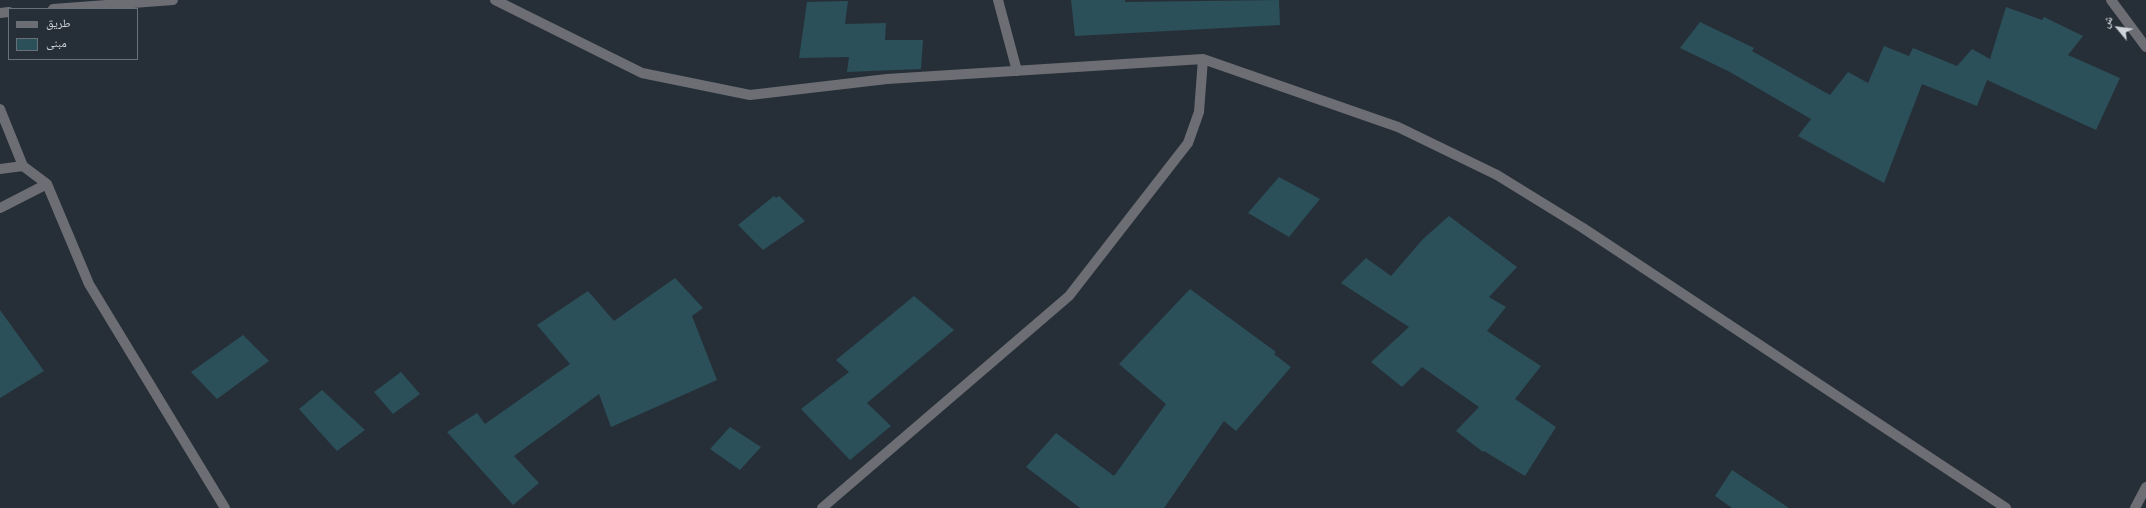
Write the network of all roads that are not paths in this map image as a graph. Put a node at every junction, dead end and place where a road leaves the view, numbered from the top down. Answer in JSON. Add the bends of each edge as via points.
{"nodes":[{"id":1,"x":173,"y":0,"type":"edge"},
{"id":2,"x":495,"y":0,"type":"edge"},
{"id":3,"x":998,"y":0,"type":"edge"},
{"id":4,"x":2111,"y":0,"type":"edge"},
{"id":5,"x":66,"y":8,"type":"edge"},
{"id":6,"x":2146,"y":47,"type":"edge"},
{"id":7,"x":1203,"y":59,"type":"junction"},
{"id":8,"x":1016,"y":71,"type":"junction"},
{"id":9,"x":0,"y":109,"type":"edge"},
{"id":10,"x":23,"y":166,"type":"junction"},
{"id":11,"x":0,"y":169,"type":"edge"},
{"id":12,"x":47,"y":184,"type":"junction"},
{"id":13,"x":0,"y":208,"type":"edge"},
{"id":14,"x":2146,"y":487,"type":"edge"},
{"id":15,"x":225,"y":508,"type":"edge"},
{"id":16,"x":822,"y":508,"type":"edge"},
{"id":17,"x":2006,"y":508,"type":"edge"},
{"id":18,"x":2135,"y":508,"type":"edge"}],
"edges":[{"from":1,"to":5,"type":"street"},
{"from":2,"to":8,"type":"street","via":[[642,73],[750,95],[887,79]]},
{"from":3,"to":8,"type":"street"},
{"from":4,"to":6,"type":"street"},
{"from":7,"to":8,"type":"street"},
{"from":7,"to":16,"type":"street","via":[[1199,112],[1188,143],[1069,296]]},
{"from":7,"to":17,"type":"street","via":[[1398,127],[1496,175],[1583,228]]},
{"from":9,"to":10,"type":"street"},
{"from":10,"to":11,"type":"street"},
{"from":10,"to":12,"type":"street"},
{"from":12,"to":13,"type":"street"},
{"from":12,"to":15,"type":"street","via":[[89,284]]},
{"from":14,"to":18,"type":"street"}]}
